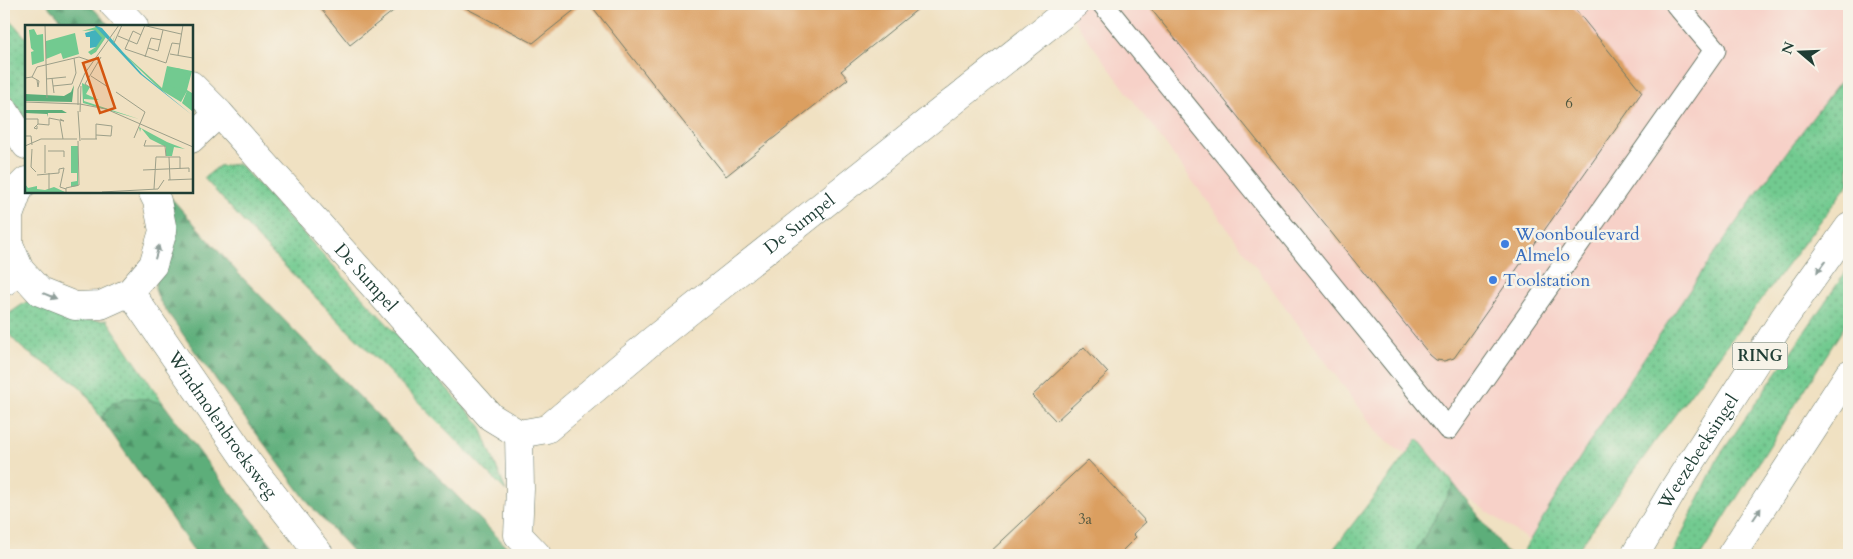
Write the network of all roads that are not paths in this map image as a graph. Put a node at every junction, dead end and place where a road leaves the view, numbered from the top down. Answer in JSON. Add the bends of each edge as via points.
{"nodes":[{"id":1,"x":113,"y":4,"type":"edge"},
{"id":2,"x":1076,"y":4,"type":"edge"},
{"id":3,"x":1103,"y":4,"type":"edge"},
{"id":4,"x":1676,"y":4,"type":"edge"},
{"id":5,"x":133,"y":25,"type":"edge"},
{"id":6,"x":192,"y":86,"type":"edge"},
{"id":7,"x":4,"y":110,"type":"edge"},
{"id":8,"x":219,"y":113,"type":"junction"},
{"id":9,"x":192,"y":138,"type":"edge"},
{"id":10,"x":25,"y":143,"type":"edge"},
{"id":11,"x":25,"y":182,"type":"edge"},
{"id":12,"x":152,"y":192,"type":"edge"},
{"id":13,"x":1849,"y":227,"type":"edge"},
{"id":14,"x":12,"y":276,"type":"edge"},
{"id":15,"x":130,"y":292,"type":"junction"},
{"id":16,"x":1849,"y":383,"type":"edge"},
{"id":17,"x":519,"y":434,"type":"junction"},
{"id":18,"x":320,"y":555,"type":"edge"},
{"id":19,"x":537,"y":555,"type":"edge"},
{"id":20,"x":1635,"y":555,"type":"edge"},
{"id":21,"x":1731,"y":555,"type":"edge"}],
"edges":[{"from":1,"to":5,"type":"street"},
{"from":2,"to":17,"type":"street","name":"De Sumpel","via":[[653,340],[547,429]]},
{"from":3,"to":4,"type":"lane","via":[[1448,429],[1715,50]]},
{"from":6,"to":8,"type":"street","name":"De Sumpel"},
{"from":7,"to":10,"type":"street"},
{"from":8,"to":9,"type":"street"},
{"from":8,"to":17,"type":"street","name":"De Sumpel","via":[[491,417]]},
{"from":11,"to":14,"type":"street","via":[[19,188],[9,216]]},
{"from":15,"to":12,"type":"street","one_way":true,"via":[[153,265],[163,231]]},
{"from":13,"to":20,"type":"street","name":"Weezebeeksingel","number":"RING","one_way":true,"via":[[1782,321]]},
{"from":14,"to":15,"type":"street","one_way":true,"via":[[75,306],[101,305]]},
{"from":15,"to":18,"type":"street","name":"Windmolenbroeksweg","via":[[248,463]]},
{"from":21,"to":16,"type":"street","one_way":true},
{"from":17,"to":19,"type":"street","via":[[518,535]]}]}
